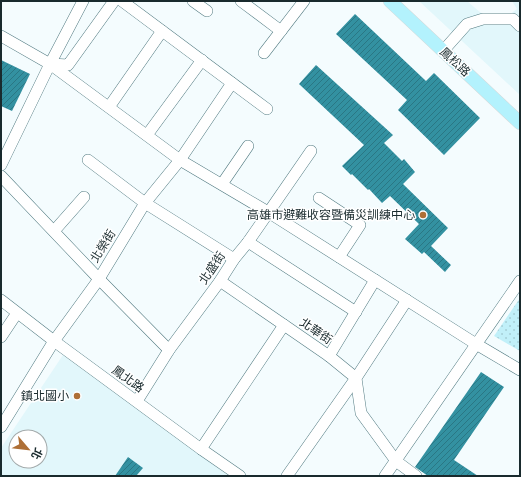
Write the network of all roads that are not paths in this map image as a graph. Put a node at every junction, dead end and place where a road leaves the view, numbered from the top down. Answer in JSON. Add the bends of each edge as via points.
{"nodes":[{"id":1,"x":83,"y":1,"type":"edge"},
{"id":2,"x":114,"y":1,"type":"edge"},
{"id":3,"x":122,"y":1,"type":"edge"},
{"id":4,"x":193,"y":1,"type":"edge"},
{"id":5,"x":241,"y":1,"type":"edge"},
{"id":6,"x":304,"y":1,"type":"edge"},
{"id":7,"x":390,"y":1,"type":"edge"},
{"id":8,"x":207,"y":11,"type":"dead end"},
{"id":9,"x":520,"y":26,"type":"edge"},
{"id":10,"x":162,"y":31,"type":"junction"},
{"id":11,"x":281,"y":31,"type":"junction"},
{"id":12,"x":1,"y":36,"type":"edge"},
{"id":13,"x":443,"y":51,"type":"junction"},
{"id":14,"x":264,"y":53,"type":"dead end"},
{"id":15,"x":202,"y":60,"type":"junction"},
{"id":16,"x":50,"y":64,"type":"junction"},
{"id":17,"x":232,"y":82,"type":"junction"},
{"id":18,"x":109,"y":107,"type":"junction"},
{"id":19,"x":268,"y":109,"type":"dead end"},
{"id":20,"x":520,"y":123,"type":"edge"},
{"id":21,"x":147,"y":135,"type":"junction"},
{"id":22,"x":248,"y":146,"type":"dead end"},
{"id":23,"x":311,"y":151,"type":"dead end"},
{"id":24,"x":88,"y":160,"type":"dead end"},
{"id":25,"x":180,"y":160,"type":"junction"},
{"id":26,"x":1,"y":165,"type":"edge"},
{"id":27,"x":1,"y":176,"type":"edge"},
{"id":28,"x":222,"y":184,"type":"junction"},
{"id":29,"x":84,"y":197,"type":"dead end"},
{"id":30,"x":319,"y":198,"type":"dead end"},
{"id":31,"x":145,"y":203,"type":"junction"},
{"id":32,"x":268,"y":212,"type":"junction"},
{"id":33,"x":54,"y":231,"type":"junction"},
{"id":34,"x":248,"y":242,"type":"junction"},
{"id":35,"x":339,"y":257,"type":"junction"},
{"id":36,"x":234,"y":259,"type":"junction"},
{"id":37,"x":99,"y":279,"type":"junction"},
{"id":38,"x":375,"y":280,"type":"junction"},
{"id":39,"x":220,"y":281,"type":"junction"},
{"id":40,"x":520,"y":281,"type":"edge"},
{"id":41,"x":1,"y":300,"type":"edge"},
{"id":42,"x":407,"y":300,"type":"junction"},
{"id":43,"x":17,"y":312,"type":"junction"},
{"id":44,"x":356,"y":312,"type":"junction"},
{"id":45,"x":284,"y":325,"type":"junction"},
{"id":46,"x":1,"y":337,"type":"edge"},
{"id":47,"x":54,"y":341,"type":"junction"},
{"id":48,"x":476,"y":344,"type":"junction"},
{"id":49,"x":169,"y":350,"type":"junction"},
{"id":50,"x":329,"y":356,"type":"junction"},
{"id":51,"x":520,"y":370,"type":"edge"},
{"id":52,"x":356,"y":378,"type":"junction"},
{"id":53,"x":137,"y":401,"type":"junction"},
{"id":54,"x":1,"y":426,"type":"edge"},
{"id":55,"x":201,"y":449,"type":"junction"},
{"id":56,"x":396,"y":460,"type":"junction"},
{"id":57,"x":240,"y":476,"type":"edge"},
{"id":58,"x":288,"y":476,"type":"edge"},
{"id":59,"x":385,"y":476,"type":"edge"},
{"id":60,"x":416,"y":476,"type":"edge"}],
"edges":[{"from":1,"to":16,"type":"street"},
{"from":2,"to":16,"type":"street","via":[[68,65]]},
{"from":3,"to":10,"type":"street"},
{"from":4,"to":8,"type":"street"},
{"from":5,"to":11,"type":"street"},
{"from":6,"to":11,"type":"street"},
{"from":7,"to":13,"type":"main road","name":"鳳松路"},
{"from":9,"to":13,"type":"street","via":[[513,19],[483,19],[468,24]]},
{"from":10,"to":15,"type":"street"},
{"from":10,"to":18,"type":"street"},
{"from":11,"to":14,"type":"street"},
{"from":12,"to":16,"type":"street"},
{"from":13,"to":20,"type":"main road","name":"鳳松路"},
{"from":15,"to":17,"type":"street"},
{"from":15,"to":21,"type":"street"},
{"from":16,"to":18,"type":"street"},
{"from":16,"to":26,"type":"street"},
{"from":17,"to":19,"type":"street"},
{"from":17,"to":25,"type":"street","name":"北榮街"},
{"from":18,"to":21,"type":"street"},
{"from":21,"to":25,"type":"street"},
{"from":22,"to":28,"type":"street"},
{"from":23,"to":32,"type":"street","name":"北盛街"},
{"from":24,"to":31,"type":"street"},
{"from":25,"to":28,"type":"street"},
{"from":25,"to":31,"type":"street","name":"北榮街"},
{"from":27,"to":33,"type":"street"},
{"from":28,"to":32,"type":"street"},
{"from":29,"to":33,"type":"street"},
{"from":30,"to":35,"type":"street","via":[[360,225]]},
{"from":31,"to":36,"type":"street"},
{"from":31,"to":37,"type":"street","name":"北榮街"},
{"from":32,"to":34,"type":"street","name":"北盛街"},
{"from":32,"to":35,"type":"street"},
{"from":33,"to":37,"type":"street"},
{"from":34,"to":36,"type":"street","name":"北盛街"},
{"from":34,"to":44,"type":"street"},
{"from":35,"to":38,"type":"street"},
{"from":36,"to":39,"type":"street","name":"北盛街"},
{"from":37,"to":47,"type":"street","name":"北榮街"},
{"from":37,"to":49,"type":"street"},
{"from":38,"to":42,"type":"street"},
{"from":38,"to":44,"type":"street"},
{"from":39,"to":45,"type":"street"},
{"from":39,"to":49,"type":"street","name":"北盛街"},
{"from":40,"to":48,"type":"street"},
{"from":41,"to":43,"type":"street","name":"鳳北路"},
{"from":42,"to":48,"type":"street"},
{"from":42,"to":52,"type":"street"},
{"from":43,"to":46,"type":"street"},
{"from":43,"to":47,"type":"street","name":"鳳北路"},
{"from":44,"to":50,"type":"street"},
{"from":45,"to":50,"type":"street","name":"北華街"},
{"from":45,"to":55,"type":"street","name":"北華街"},
{"from":47,"to":53,"type":"street","name":"鳳北路"},
{"from":47,"to":54,"type":"street","name":"北榮街"},
{"from":48,"to":51,"type":"street"},
{"from":48,"to":56,"type":"street"},
{"from":49,"to":53,"type":"street","name":"北盛街"},
{"from":50,"to":52,"type":"street","name":"北華街"},
{"from":52,"to":56,"type":"street","via":[[361,413]]},
{"from":52,"to":58,"type":"street"},
{"from":53,"to":55,"type":"street","name":"鳳北路"},
{"from":55,"to":57,"type":"street","name":"鳳北路"},
{"from":56,"to":59,"type":"street"},
{"from":56,"to":60,"type":"street"}]}
